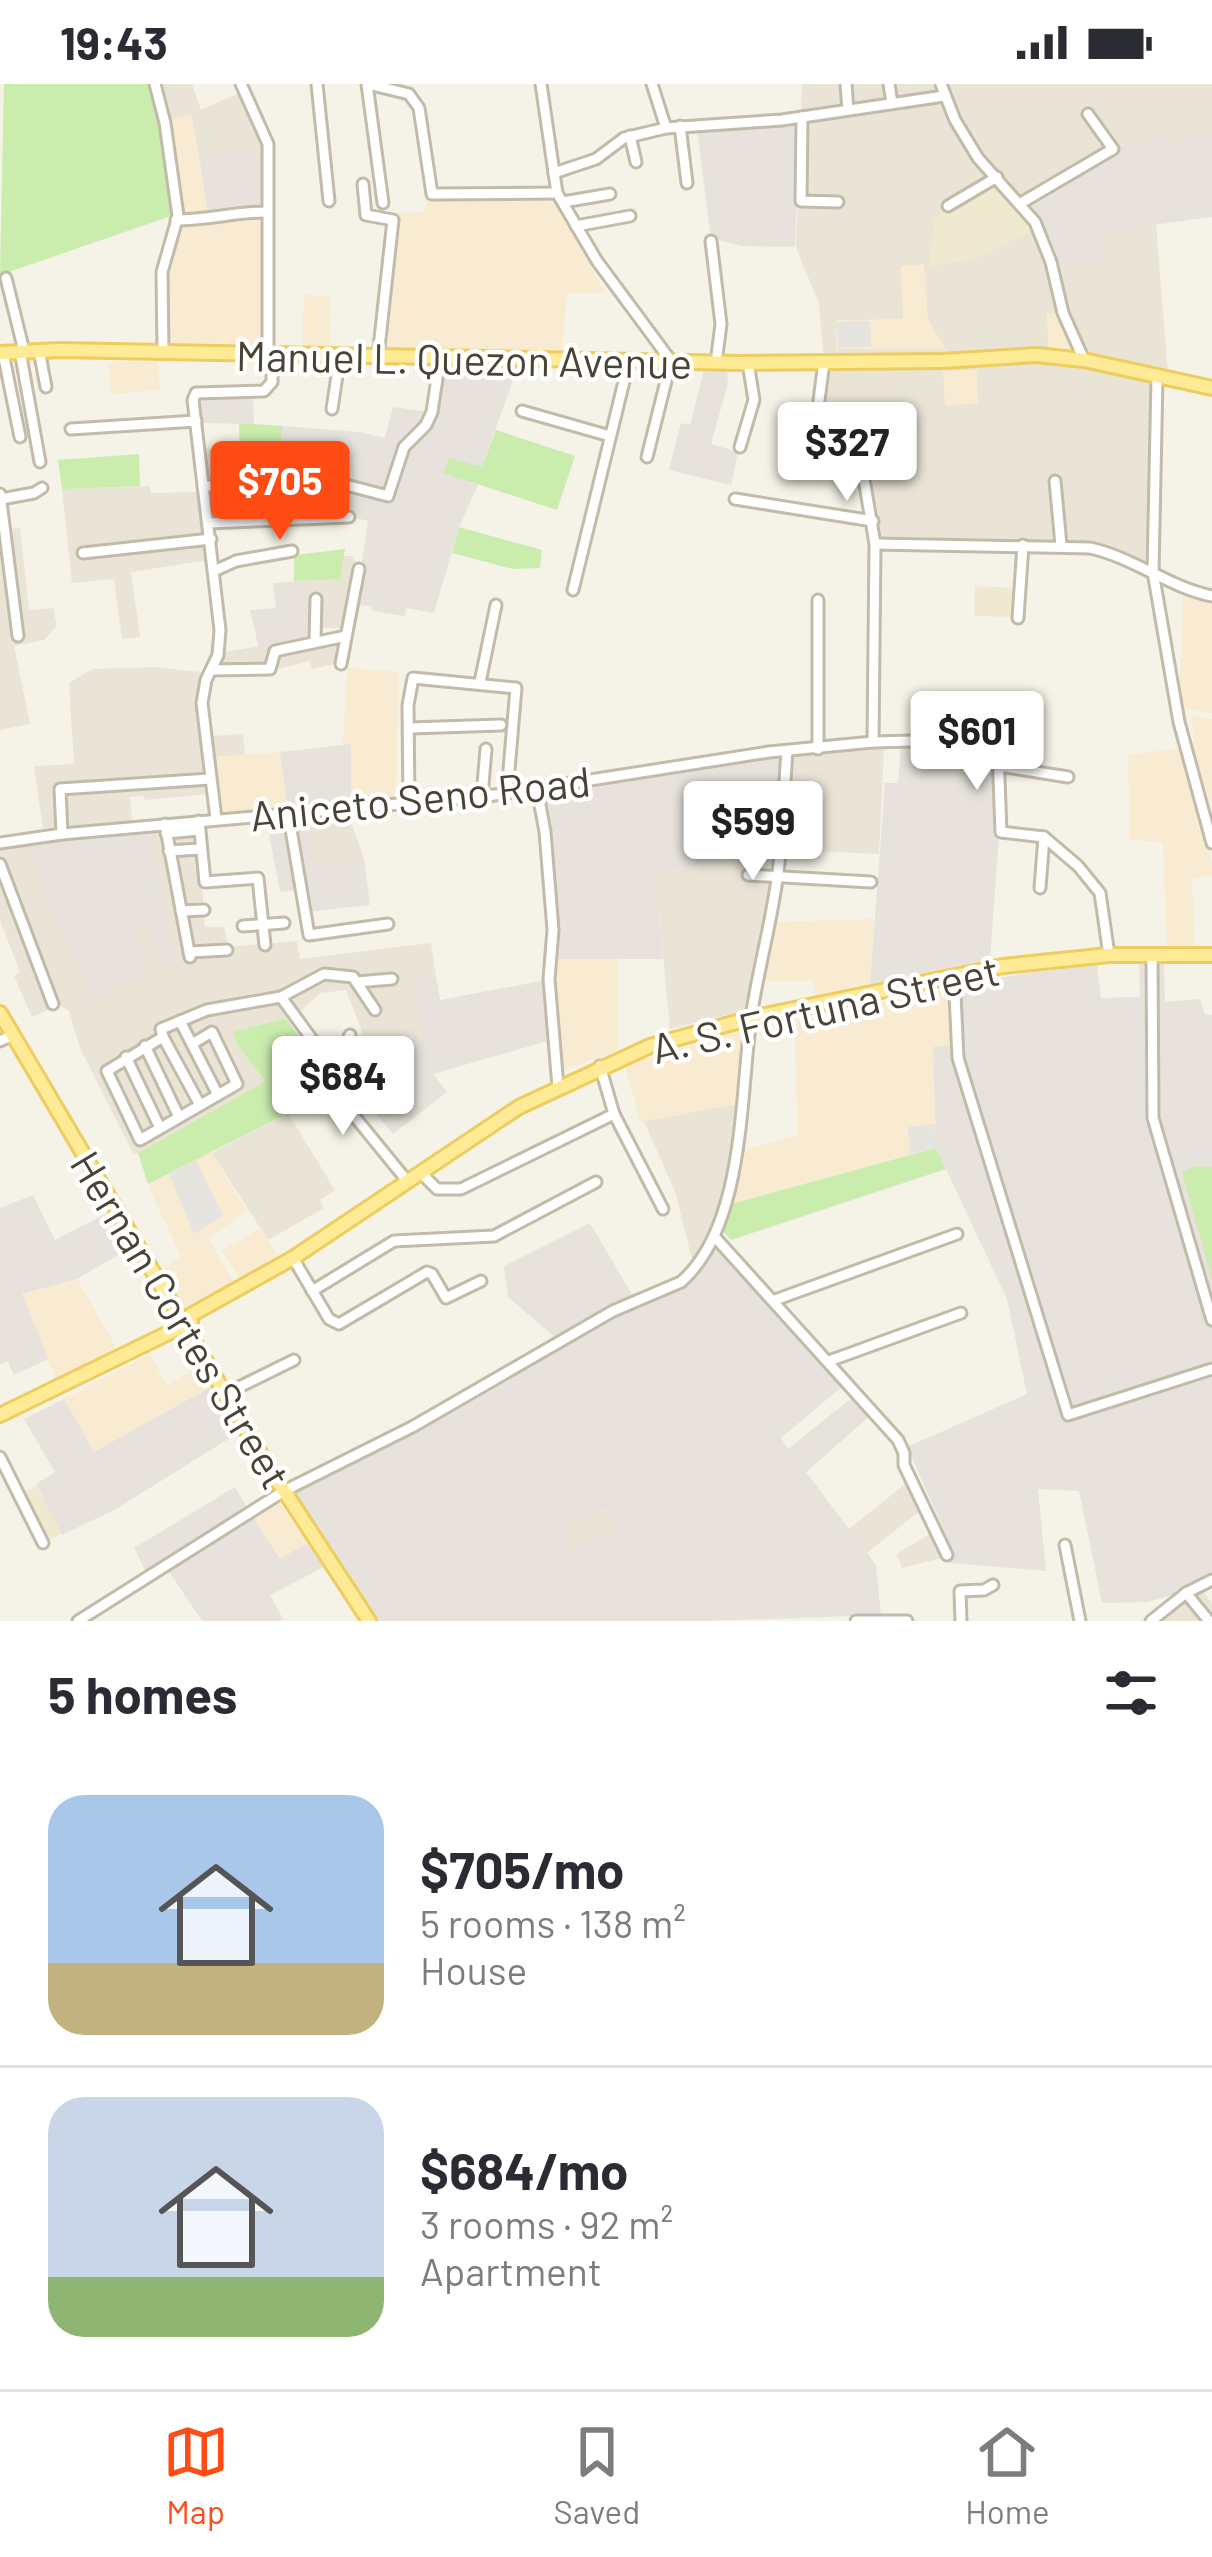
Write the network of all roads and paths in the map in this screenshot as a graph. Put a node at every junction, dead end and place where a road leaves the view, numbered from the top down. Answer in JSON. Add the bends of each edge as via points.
{"nodes":[{"id":1,"x":155,"y":84,"type":"edge"},
{"id":2,"x":241,"y":84,"type":"edge"},
{"id":3,"x":317,"y":84,"type":"edge"},
{"id":4,"x":367,"y":84,"type":"edge"},
{"id":5,"x":541,"y":84,"type":"edge"},
{"id":6,"x":652,"y":84,"type":"edge"},
{"id":7,"x":846,"y":84,"type":"edge"},
{"id":8,"x":890,"y":84,"type":"edge"},
{"id":9,"x":942,"y":90,"type":"edge"},
{"id":10,"x":892,"y":103,"type":"junction"},
{"id":11,"x":848,"y":110,"type":"junction"},
{"id":12,"x":1088,"y":114,"type":"dead end"},
{"id":13,"x":802,"y":117,"type":"junction"},
{"id":14,"x":680,"y":126,"type":"junction"},
{"id":15,"x":666,"y":128,"type":"junction"},
{"id":16,"x":630,"y":136,"type":"junction"},
{"id":17,"x":636,"y":162,"type":"dead end"},
{"id":18,"x":554,"y":173,"type":"junction"},
{"id":19,"x":997,"y":177,"type":"junction"},
{"id":20,"x":687,"y":183,"type":"dead end"},
{"id":21,"x":363,"y":184,"type":"dead end"},
{"id":22,"x":610,"y":194,"type":"dead end"},
{"id":23,"x":560,"y":198,"type":"junction"},
{"id":24,"x":329,"y":201,"type":"dead end"},
{"id":25,"x":838,"y":202,"type":"dead end"},
{"id":26,"x":1021,"y":202,"type":"junction"},
{"id":27,"x":383,"y":203,"type":"dead end"},
{"id":28,"x":948,"y":206,"type":"dead end"},
{"id":29,"x":266,"y":212,"type":"junction"},
{"id":30,"x":630,"y":216,"type":"dead end"},
{"id":31,"x":176,"y":220,"type":"junction"},
{"id":32,"x":576,"y":226,"type":"junction"},
{"id":33,"x":711,"y":242,"type":"dead end"},
{"id":34,"x":6,"y":278,"type":"dead end"},
{"id":35,"x":28,"y":350,"type":"junction"},
{"id":36,"x":1,"y":353,"type":"edge"},
{"id":37,"x":163,"y":353,"type":"junction"},
{"id":38,"x":270,"y":355,"type":"junction"},
{"id":39,"x":340,"y":356,"type":"junction"},
{"id":40,"x":378,"y":357,"type":"junction"},
{"id":41,"x":440,"y":358,"type":"junction"},
{"id":42,"x":1084,"y":360,"type":"junction"},
{"id":43,"x":628,"y":361,"type":"junction"},
{"id":44,"x":671,"y":361,"type":"junction"},
{"id":45,"x":824,"y":362,"type":"junction"},
{"id":46,"x":716,"y":363,"type":"junction"},
{"id":47,"x":748,"y":363,"type":"junction"},
{"id":48,"x":1157,"y":378,"type":"junction"},
{"id":49,"x":46,"y":387,"type":"dead end"},
{"id":50,"x":1212,"y":388,"type":"edge"},
{"id":51,"x":332,"y":410,"type":"dead end"},
{"id":52,"x":522,"y":411,"type":"dead end"},
{"id":53,"x":196,"y":421,"type":"junction"},
{"id":54,"x":71,"y":429,"type":"dead end"},
{"id":55,"x":610,"y":436,"type":"junction"},
{"id":56,"x":20,"y":437,"type":"dead end"},
{"id":57,"x":740,"y":447,"type":"dead end"},
{"id":58,"x":647,"y":457,"type":"dead end"},
{"id":59,"x":40,"y":462,"type":"dead end"},
{"id":60,"x":1055,"y":481,"type":"dead end"},
{"id":61,"x":202,"y":486,"type":"junction"},
{"id":62,"x":42,"y":488,"type":"dead end"},
{"id":63,"x":0,"y":496,"type":"edge"},
{"id":64,"x":735,"y":499,"type":"dead end"},
{"id":65,"x":350,"y":518,"type":"dead end"},
{"id":66,"x":873,"y":520,"type":"junction"},
{"id":67,"x":209,"y":523,"type":"junction"},
{"id":68,"x":211,"y":539,"type":"junction"},
{"id":69,"x":875,"y":544,"type":"junction"},
{"id":70,"x":1023,"y":545,"type":"junction"},
{"id":71,"x":1060,"y":545,"type":"junction"},
{"id":72,"x":292,"y":551,"type":"dead end"},
{"id":73,"x":83,"y":553,"type":"dead end"},
{"id":74,"x":358,"y":568,"type":"dead end"},
{"id":75,"x":214,"y":571,"type":"junction"},
{"id":76,"x":1153,"y":572,"type":"junction"},
{"id":77,"x":573,"y":590,"type":"dead end"},
{"id":78,"x":1212,"y":596,"type":"edge"},
{"id":79,"x":316,"y":599,"type":"dead end"},
{"id":80,"x":818,"y":600,"type":"dead end"},
{"id":81,"x":496,"y":605,"type":"dead end"},
{"id":82,"x":1018,"y":618,"type":"dead end"},
{"id":83,"x":18,"y":636,"type":"dead end"},
{"id":84,"x":346,"y":636,"type":"junction"},
{"id":85,"x":315,"y":642,"type":"junction"},
{"id":86,"x":341,"y":664,"type":"dead end"},
{"id":87,"x":213,"y":670,"type":"junction"},
{"id":88,"x":480,"y":682,"type":"junction"},
{"id":89,"x":501,"y":725,"type":"dead end"},
{"id":90,"x":410,"y":728,"type":"junction"},
{"id":91,"x":873,"y":742,"type":"junction"},
{"id":92,"x":818,"y":748,"type":"junction"},
{"id":93,"x":486,"y":749,"type":"dead end"},
{"id":94,"x":787,"y":751,"type":"junction"},
{"id":95,"x":998,"y":766,"type":"junction"},
{"id":96,"x":1068,"y":777,"type":"dead end"},
{"id":97,"x":209,"y":778,"type":"junction"},
{"id":98,"x":537,"y":789,"type":"junction"},
{"id":99,"x":507,"y":793,"type":"junction"},
{"id":100,"x":482,"y":796,"type":"junction"},
{"id":101,"x":409,"y":805,"type":"junction"},
{"id":102,"x":288,"y":812,"type":"junction"},
{"id":103,"x":216,"y":819,"type":"junction"},
{"id":104,"x":781,"y":824,"type":"junction"},
{"id":105,"x":199,"y":825,"type":"junction"},
{"id":106,"x":165,"y":828,"type":"junction"},
{"id":107,"x":734,"y":830,"type":"dead end"},
{"id":108,"x":62,"y":834,"type":"junction"},
{"id":109,"x":1043,"y":837,"type":"junction"},
{"id":110,"x":0,"y":843,"type":"edge"},
{"id":111,"x":1212,"y":843,"type":"edge"},
{"id":112,"x":200,"y":849,"type":"dead end"},
{"id":113,"x":169,"y":851,"type":"junction"},
{"id":114,"x":0,"y":863,"type":"edge"},
{"id":115,"x":748,"y":875,"type":"dead end"},
{"id":116,"x":778,"y":875,"type":"junction"},
{"id":117,"x":202,"y":879,"type":"dead end"},
{"id":118,"x":175,"y":881,"type":"junction"},
{"id":119,"x":871,"y":882,"type":"dead end"},
{"id":120,"x":1040,"y":888,"type":"dead end"},
{"id":121,"x":204,"y":910,"type":"dead end"},
{"id":122,"x":181,"y":911,"type":"junction"},
{"id":123,"x":284,"y":923,"type":"dead end"},
{"id":124,"x":388,"y":924,"type":"dead end"},
{"id":125,"x":262,"y":925,"type":"junction"},
{"id":126,"x":243,"y":926,"type":"dead end"},
{"id":127,"x":265,"y":945,"type":"dead end"},
{"id":128,"x":227,"y":950,"type":"dead end"},
{"id":129,"x":1108,"y":955,"type":"junction"},
{"id":130,"x":1152,"y":955,"type":"junction"},
{"id":131,"x":1212,"y":955,"type":"edge"},
{"id":132,"x":392,"y":980,"type":"dead end"},
{"id":133,"x":357,"y":982,"type":"junction"},
{"id":134,"x":955,"y":994,"type":"dead end"},
{"id":135,"x":281,"y":997,"type":"junction"},
{"id":136,"x":53,"y":1004,"type":"dead end"},
{"id":137,"x":374,"y":1010,"type":"dead end"},
{"id":138,"x":0,"y":1013,"type":"edge"},
{"id":139,"x":751,"y":1018,"type":"junction"},
{"id":140,"x":180,"y":1021,"type":"junction"},
{"id":141,"x":350,"y":1035,"type":"dead end"},
{"id":142,"x":164,"y":1037,"type":"junction"},
{"id":143,"x":6,"y":1038,"type":"edge"},
{"id":144,"x":191,"y":1044,"type":"junction"},
{"id":145,"x":145,"y":1046,"type":"junction"},
{"id":146,"x":126,"y":1057,"type":"junction"},
{"id":147,"x":600,"y":1066,"type":"junction"},
{"id":148,"x":332,"y":1071,"type":"junction"},
{"id":149,"x":337,"y":1086,"type":"junction"},
{"id":150,"x":558,"y":1087,"type":"junction"},
{"id":151,"x":302,"y":1089,"type":"dead end"},
{"id":152,"x":218,"y":1095,"type":"junction"},
{"id":153,"x":200,"y":1105,"type":"junction"},
{"id":154,"x":614,"y":1114,"type":"junction"},
{"id":155,"x":179,"y":1117,"type":"junction"},
{"id":156,"x":160,"y":1128,"type":"junction"},
{"id":157,"x":422,"y":1173,"type":"junction"},
{"id":158,"x":408,"y":1182,"type":"junction"},
{"id":159,"x":596,"y":1182,"type":"dead end"},
{"id":160,"x":663,"y":1209,"type":"dead end"},
{"id":161,"x":956,"y":1234,"type":"dead end"},
{"id":162,"x":714,"y":1236,"type":"junction"},
{"id":163,"x":293,"y":1258,"type":"junction"},
{"id":164,"x":481,"y":1281,"type":"dead end"},
{"id":165,"x":312,"y":1291,"type":"junction"},
{"id":166,"x":775,"y":1300,"type":"junction"},
{"id":167,"x":961,"y":1313,"type":"dead end"},
{"id":168,"x":1212,"y":1320,"type":"edge"},
{"id":169,"x":183,"y":1324,"type":"junction"},
{"id":170,"x":293,"y":1360,"type":"dead end"},
{"id":171,"x":829,"y":1361,"type":"junction"},
{"id":172,"x":1212,"y":1369,"type":"edge"},
{"id":173,"x":225,"y":1394,"type":"junction"},
{"id":174,"x":0,"y":1415,"type":"edge"},
{"id":175,"x":0,"y":1457,"type":"edge"},
{"id":176,"x":284,"y":1491,"type":"junction"},
{"id":177,"x":43,"y":1543,"type":"dead end"},
{"id":178,"x":1065,"y":1545,"type":"dead end"},
{"id":179,"x":947,"y":1555,"type":"dead end"},
{"id":180,"x":1212,"y":1580,"type":"edge"},
{"id":181,"x":993,"y":1585,"type":"dead end"},
{"id":182,"x":1186,"y":1593,"type":"junction"},
{"id":183,"x":1165,"y":1617,"type":"edge"},
{"id":184,"x":78,"y":1621,"type":"edge"},
{"id":185,"x":369,"y":1621,"type":"edge"},
{"id":186,"x":856,"y":1621,"type":"edge"},
{"id":187,"x":907,"y":1621,"type":"edge"},
{"id":188,"x":961,"y":1621,"type":"edge"},
{"id":189,"x":1080,"y":1621,"type":"edge"},
{"id":190,"x":1151,"y":1621,"type":"edge"},
{"id":191,"x":1209,"y":1621,"type":"edge"}],
"edges":[{"from":1,"to":31,"type":"street"},
{"from":2,"to":29,"type":"street","via":[[268,144]]},
{"from":3,"to":24,"type":"street"},
{"from":4,"to":23,"type":"street","via":[[409,94],[418,108],[432,194]]},
{"from":4,"to":27,"type":"street"},
{"from":5,"to":18,"type":"street"},
{"from":6,"to":15,"type":"street"},
{"from":7,"to":11,"type":"street"},
{"from":8,"to":10,"type":"street"},
{"from":9,"to":10,"type":"street"},
{"from":9,"to":19,"type":"street"},
{"from":10,"to":11,"type":"street"},
{"from":11,"to":13,"type":"street"},
{"from":12,"to":26,"type":"street","via":[[1113,149]]},
{"from":13,"to":14,"type":"street"},
{"from":13,"to":25,"type":"street","via":[[801,201]]},
{"from":14,"to":15,"type":"street"},
{"from":14,"to":20,"type":"street"},
{"from":15,"to":16,"type":"street"},
{"from":16,"to":17,"type":"street"},
{"from":16,"to":18,"type":"street"},
{"from":18,"to":23,"type":"street"},
{"from":19,"to":26,"type":"street"},
{"from":19,"to":28,"type":"street"},
{"from":21,"to":40,"type":"street","via":[[366,215],[393,220]]},
{"from":22,"to":23,"type":"street"},
{"from":23,"to":32,"type":"street"},
{"from":26,"to":42,"type":"street","via":[[1042,237]]},
{"from":29,"to":31,"type":"street"},
{"from":29,"to":38,"type":"street"},
{"from":30,"to":32,"type":"street"},
{"from":31,"to":37,"type":"street","via":[[162,272]]},
{"from":32,"to":44,"type":"street"},
{"from":33,"to":46,"type":"street","via":[[721,324]]},
{"from":34,"to":35,"type":"street"},
{"from":35,"to":36,"type":"main road","name":"Manuel L. Quezon Avenue"},
{"from":35,"to":37,"type":"main road","name":"Manuel L. Quezon Avenue"},
{"from":35,"to":49,"type":"street"},
{"from":35,"to":59,"type":"street"},
{"from":36,"to":56,"type":"street"},
{"from":37,"to":38,"type":"main road","name":"Manuel L. Quezon Avenue"},
{"from":38,"to":39,"type":"main road","name":"Manuel L. Quezon Avenue"},
{"from":38,"to":53,"type":"street","via":[[272,382],[264,392],[196,394]]},
{"from":39,"to":40,"type":"main road","name":"Manuel L. Quezon Avenue"},
{"from":39,"to":51,"type":"street"},
{"from":40,"to":41,"type":"main road","name":"Manuel L. Quezon Avenue"},
{"from":41,"to":43,"type":"main road","name":"Manuel L. Quezon Avenue"},
{"from":41,"to":61,"type":"street","via":[[432,412],[404,447],[388,496],[346,485]]},
{"from":42,"to":45,"type":"main road","name":"Manuel L. Quezon Avenue"},
{"from":42,"to":48,"type":"main road","name":"Manuel L. Quezon Avenue"},
{"from":43,"to":44,"type":"main road","name":"Manuel L. Quezon Avenue"},
{"from":43,"to":55,"type":"street"},
{"from":44,"to":46,"type":"main road","name":"Manuel L. Quezon Avenue"},
{"from":44,"to":58,"type":"street"},
{"from":45,"to":47,"type":"main road","name":"Manuel L. Quezon Avenue"},
{"from":45,"to":66,"type":"street","via":[[811,462],[864,479]]},
{"from":46,"to":47,"type":"main road","name":"Manuel L. Quezon Avenue"},
{"from":47,"to":57,"type":"street","via":[[754,400]]},
{"from":48,"to":50,"type":"main road","name":"Manuel L. Quezon Avenue"},
{"from":48,"to":76,"type":"street"},
{"from":52,"to":55,"type":"street"},
{"from":53,"to":54,"type":"street"},
{"from":53,"to":61,"type":"street"},
{"from":55,"to":77,"type":"street"},
{"from":60,"to":71,"type":"street"},
{"from":61,"to":67,"type":"street"},
{"from":62,"to":63,"type":"street"},
{"from":63,"to":83,"type":"street"},
{"from":64,"to":66,"type":"street"},
{"from":65,"to":67,"type":"street"},
{"from":66,"to":69,"type":"street"},
{"from":67,"to":68,"type":"street"},
{"from":68,"to":73,"type":"street"},
{"from":68,"to":75,"type":"street"},
{"from":69,"to":70,"type":"street"},
{"from":69,"to":91,"type":"street"},
{"from":70,"to":71,"type":"street"},
{"from":70,"to":82,"type":"street"},
{"from":71,"to":76,"type":"street","via":[[1122,556]]},
{"from":72,"to":75,"type":"street"},
{"from":74,"to":84,"type":"street"},
{"from":75,"to":87,"type":"street","via":[[220,630]]},
{"from":76,"to":78,"type":"street"},
{"from":76,"to":111,"type":"street","via":[[1178,722]]},
{"from":79,"to":85,"type":"street"},
{"from":80,"to":92,"type":"street"},
{"from":81,"to":88,"type":"street"},
{"from":84,"to":85,"type":"street"},
{"from":84,"to":86,"type":"street"},
{"from":85,"to":87,"type":"street","via":[[275,651],[270,669]]},
{"from":87,"to":97,"type":"street","via":[[202,703]]},
{"from":88,"to":90,"type":"street","via":[[413,678]]},
{"from":88,"to":99,"type":"street","via":[[518,691]]},
{"from":89,"to":90,"type":"street"},
{"from":90,"to":101,"type":"street"},
{"from":91,"to":92,"type":"street","name":"Aniceto Seno Road"},
{"from":91,"to":95,"type":"street","name":"Aniceto Seno Road","via":[[988,739]]},
{"from":92,"to":94,"type":"street","name":"Aniceto Seno Road"},
{"from":93,"to":100,"type":"street"},
{"from":94,"to":98,"type":"street","name":"Aniceto Seno Road"},
{"from":94,"to":104,"type":"street"},
{"from":95,"to":96,"type":"street"},
{"from":95,"to":109,"type":"street","via":[[1001,832]]},
{"from":97,"to":103,"type":"street"},
{"from":97,"to":108,"type":"street","via":[[60,789]]},
{"from":98,"to":99,"type":"street","name":"Aniceto Seno Road"},
{"from":98,"to":150,"type":"street","via":[[553,930]]},
{"from":99,"to":100,"type":"street","name":"Aniceto Seno Road"},
{"from":100,"to":101,"type":"street","name":"Aniceto Seno Road"},
{"from":101,"to":102,"type":"street","name":"Aniceto Seno Road"},
{"from":102,"to":103,"type":"street","name":"Aniceto Seno Road"},
{"from":102,"to":124,"type":"street","via":[[309,935]]},
{"from":103,"to":105,"type":"street","name":"Aniceto Seno Road"},
{"from":104,"to":107,"type":"street"},
{"from":104,"to":116,"type":"street"},
{"from":105,"to":106,"type":"street","name":"Aniceto Seno Road"},
{"from":105,"to":125,"type":"street","via":[[205,882],[258,878]]},
{"from":106,"to":108,"type":"street","name":"Aniceto Seno Road"},
{"from":106,"to":113,"type":"street"},
{"from":108,"to":110,"type":"street","name":"Aniceto Seno Road"},
{"from":109,"to":120,"type":"street"},
{"from":109,"to":129,"type":"street","via":[[1098,889]]},
{"from":112,"to":113,"type":"street"},
{"from":113,"to":118,"type":"street"},
{"from":114,"to":136,"type":"street"},
{"from":115,"to":116,"type":"street"},
{"from":116,"to":119,"type":"street"},
{"from":116,"to":139,"type":"street"},
{"from":117,"to":118,"type":"street"},
{"from":118,"to":122,"type":"street"},
{"from":121,"to":122,"type":"street"},
{"from":122,"to":128,"type":"street","via":[[190,954]]},
{"from":123,"to":125,"type":"street"},
{"from":125,"to":126,"type":"street"},
{"from":125,"to":127,"type":"street"},
{"from":129,"to":130,"type":"main road","name":"A. S. Fortuna Street"},
{"from":129,"to":139,"type":"main road","name":"A. S. Fortuna Street","via":[[1004,966]]},
{"from":130,"to":131,"type":"main road","name":"A. S. Fortuna Street"},
{"from":130,"to":168,"type":"street","via":[[1153,1118]]},
{"from":132,"to":133,"type":"street"},
{"from":133,"to":135,"type":"street","via":[[324,974]]},
{"from":133,"to":137,"type":"street"},
{"from":134,"to":172,"type":"street","via":[[958,1058],[1068,1414]]},
{"from":135,"to":140,"type":"street"},
{"from":135,"to":148,"type":"street"},
{"from":138,"to":143,"type":"main road","name":"Hernan Cortes Street"},
{"from":139,"to":147,"type":"main road","name":"A. S. Fortuna Street"},
{"from":139,"to":162,"type":"street"},
{"from":140,"to":142,"type":"street","via":[[161,1029]]},
{"from":140,"to":144,"type":"street"},
{"from":141,"to":148,"type":"street"},
{"from":142,"to":145,"type":"street"},
{"from":142,"to":153,"type":"street"},
{"from":143,"to":169,"type":"main road","name":"Hernan Cortes Street"},
{"from":144,"to":152,"type":"street"},
{"from":144,"to":152,"type":"street","via":[[212,1032],[237,1084]]},
{"from":145,"to":146,"type":"street"},
{"from":145,"to":155,"type":"street"},
{"from":146,"to":156,"type":"street"},
{"from":146,"to":156,"type":"street","via":[[107,1076],[140,1140]]},
{"from":147,"to":150,"type":"main road","name":"A. S. Fortuna Street"},
{"from":147,"to":154,"type":"street"},
{"from":148,"to":149,"type":"street"},
{"from":149,"to":151,"type":"street","via":[[310,1099]]},
{"from":149,"to":158,"type":"street"},
{"from":150,"to":157,"type":"main road","name":"A. S. Fortuna Street"},
{"from":152,"to":153,"type":"street"},
{"from":153,"to":155,"type":"street"},
{"from":154,"to":157,"type":"street","via":[[460,1189],[437,1190]]},
{"from":154,"to":160,"type":"street"},
{"from":155,"to":156,"type":"street"},
{"from":157,"to":158,"type":"main road","name":"A. S. Fortuna Street"},
{"from":158,"to":163,"type":"main road","name":"A. S. Fortuna Street"},
{"from":159,"to":165,"type":"street","via":[[494,1236],[394,1241]]},
{"from":161,"to":166,"type":"street"},
{"from":162,"to":166,"type":"street"},
{"from":162,"to":176,"type":"street","via":[[682,1282],[613,1311]]},
{"from":163,"to":165,"type":"street"},
{"from":163,"to":169,"type":"main road","name":"A. S. Fortuna Street"},
{"from":164,"to":165,"type":"street","via":[[446,1298],[427,1272],[339,1324]]},
{"from":166,"to":171,"type":"street"},
{"from":167,"to":171,"type":"street"},
{"from":169,"to":173,"type":"main road","name":"Hernan Cortes Street"},
{"from":169,"to":174,"type":"main road","name":"A. S. Fortuna Street"},
{"from":170,"to":173,"type":"street"},
{"from":171,"to":179,"type":"street","via":[[898,1440]]},
{"from":173,"to":176,"type":"main road","name":"Hernan Cortes Street"},
{"from":175,"to":177,"type":"street"},
{"from":176,"to":184,"type":"street"},
{"from":176,"to":185,"type":"main road","name":"Hernan Cortes Street"},
{"from":178,"to":189,"type":"street"},
{"from":180,"to":182,"type":"street"},
{"from":181,"to":188,"type":"street","via":[[961,1591]]},
{"from":182,"to":183,"type":"street"},
{"from":182,"to":191,"type":"street"},
{"from":183,"to":190,"type":"street"},
{"from":186,"to":187,"type":"street"}]}
